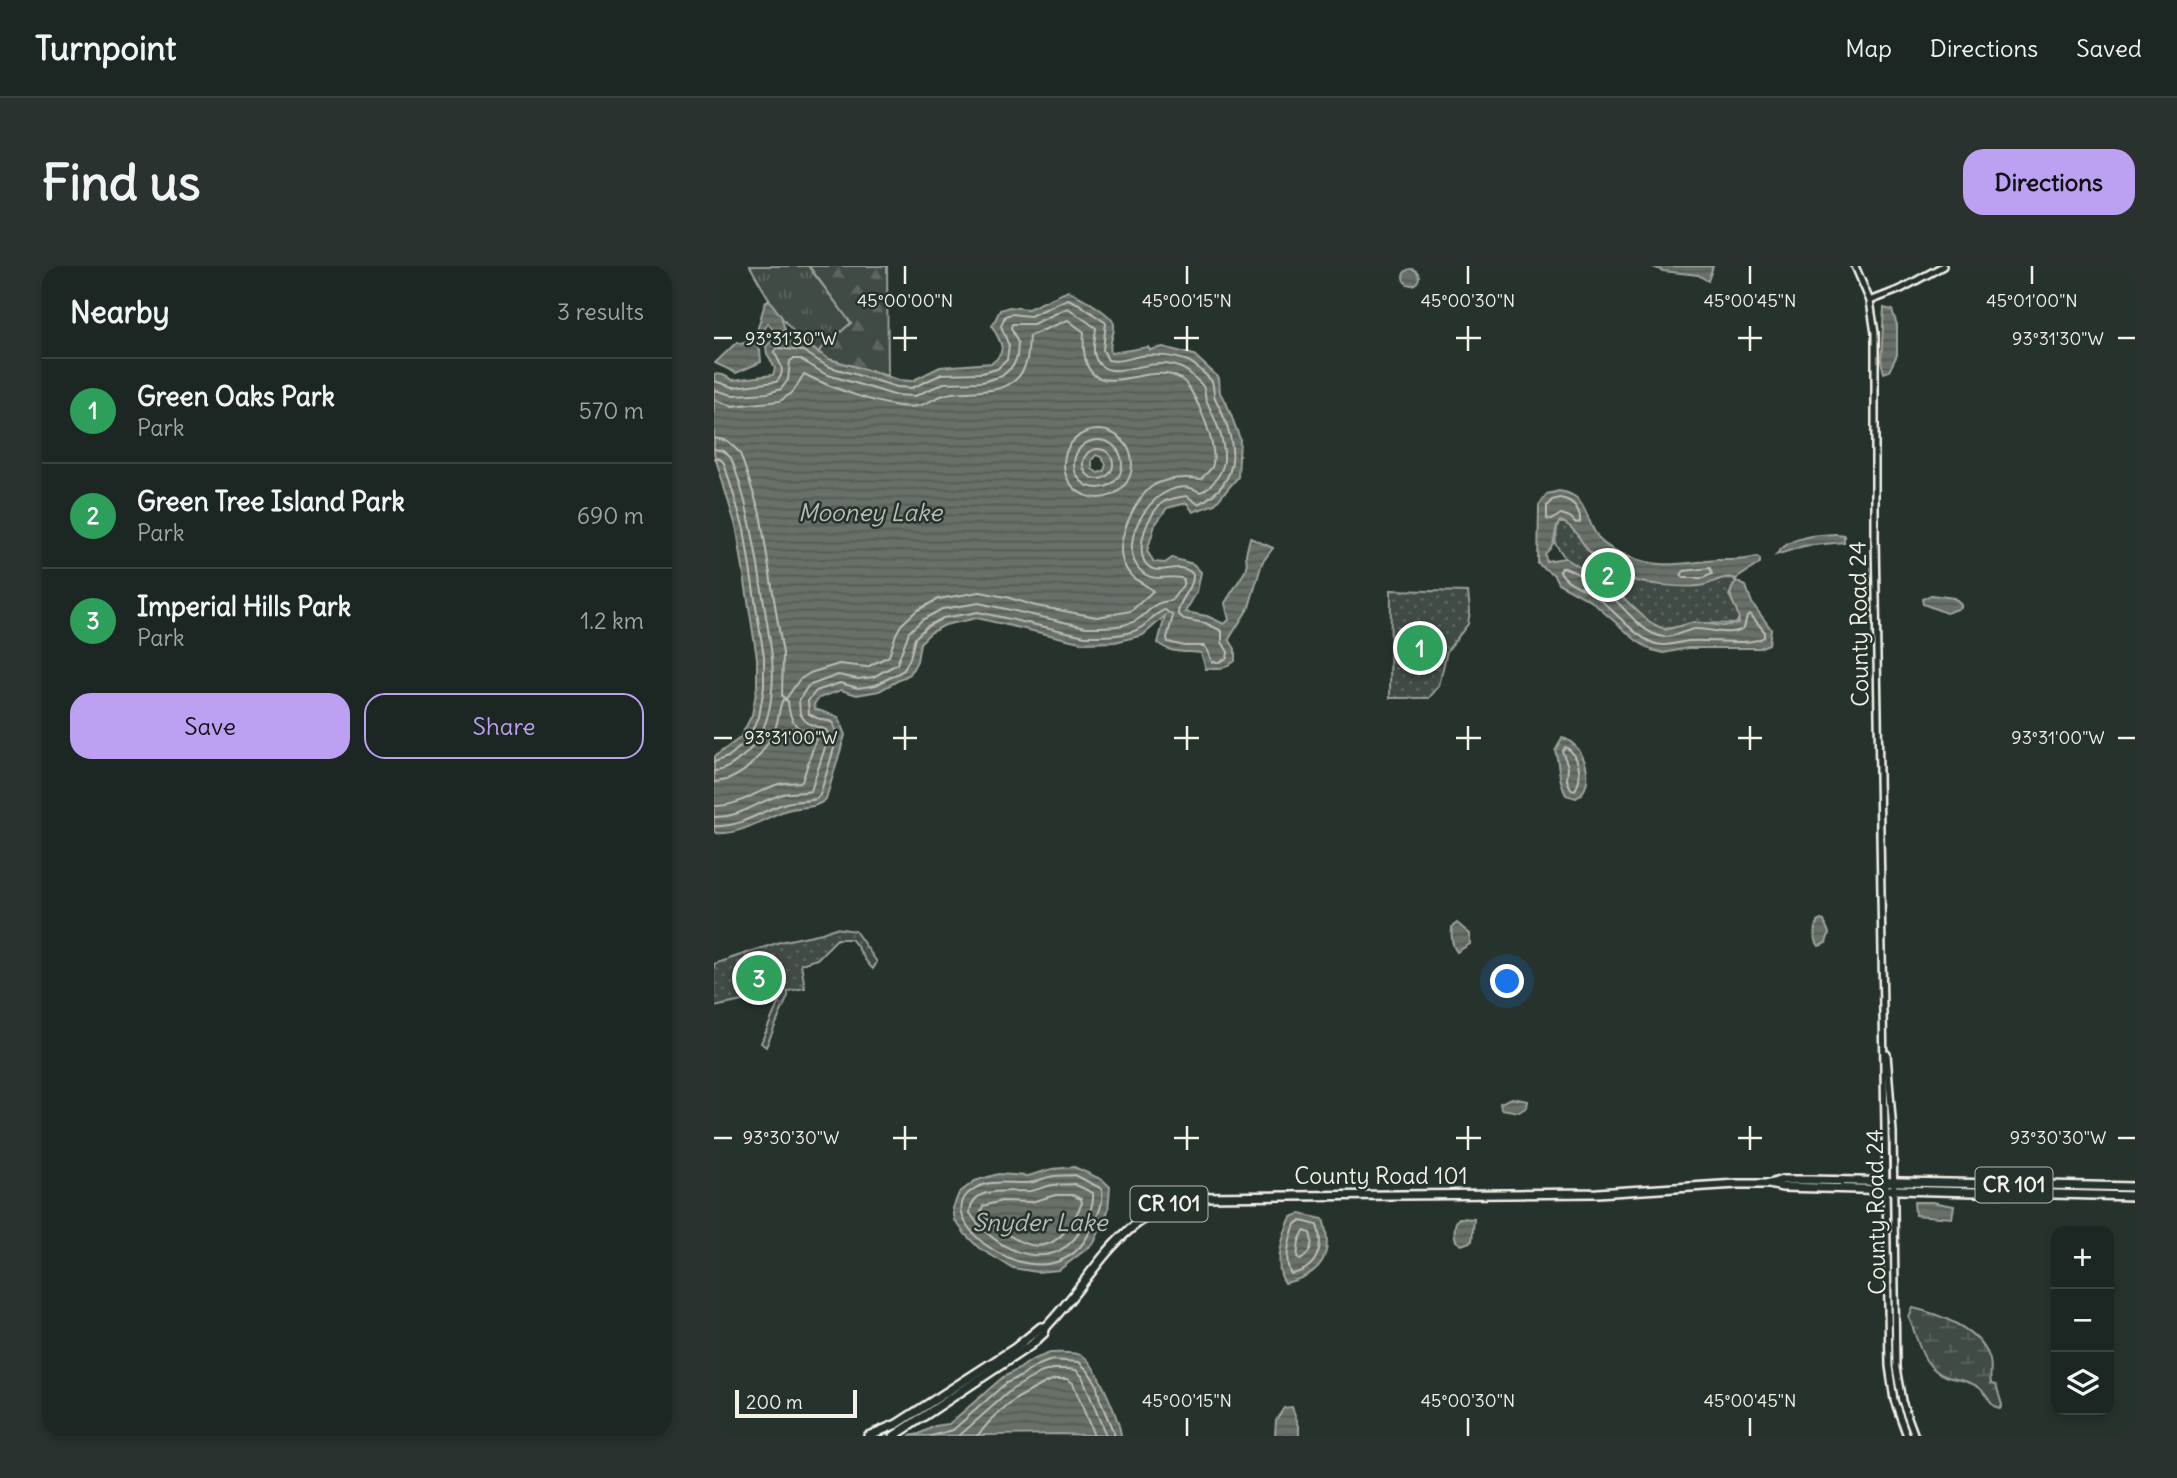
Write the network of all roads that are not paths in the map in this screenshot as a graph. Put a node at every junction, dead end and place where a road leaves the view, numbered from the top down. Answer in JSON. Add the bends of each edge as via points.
{"nodes":[{"id":1,"x":1855,"y":266,"type":"edge"},
{"id":2,"x":1943,"y":266,"type":"edge"},
{"id":3,"x":1870,"y":301,"type":"junction"},
{"id":4,"x":1890,"y":1186,"type":"junction"},
{"id":5,"x":2135,"y":1187,"type":"edge"},
{"id":6,"x":2135,"y":1196,"type":"edge"},
{"id":7,"x":1046,"y":1327,"type":"junction"},
{"id":8,"x":868,"y":1436,"type":"edge"},
{"id":9,"x":894,"y":1436,"type":"edge"},
{"id":10,"x":1907,"y":1436,"type":"edge"},
{"id":11,"x":1914,"y":1436,"type":"edge"}],
"edges":[{"from":1,"to":3,"type":"street","name":"County Road 24"},
{"from":2,"to":3,"type":"street"},
{"from":3,"to":4,"type":"street","name":"County Road 24","via":[[1876,351],[1882,985],[1893,1132]]},
{"from":4,"to":5,"type":"main road","name":"County Road 101","number":"CR 101"},
{"from":4,"to":6,"type":"main road","name":"County Road 101","number":"CR 101"},
{"from":4,"to":7,"type":"main road","name":"County Road 101","number":"CR 101","via":[[1782,1180],[1597,1193],[1198,1197],[1158,1209],[1126,1230]]},
{"from":4,"to":10,"type":"street","name":"County Road 24","via":[[1889,1366],[1894,1400]]},
{"from":4,"to":11,"type":"street","name":"County Road 24","via":[[1896,1368]]},
{"from":7,"to":8,"type":"main road","name":"County Road 101","number":"CR 101","via":[[897,1424]]},
{"from":7,"to":9,"type":"main road","name":"County Road 101","number":"CR 101","via":[[1014,1358]]}]}
